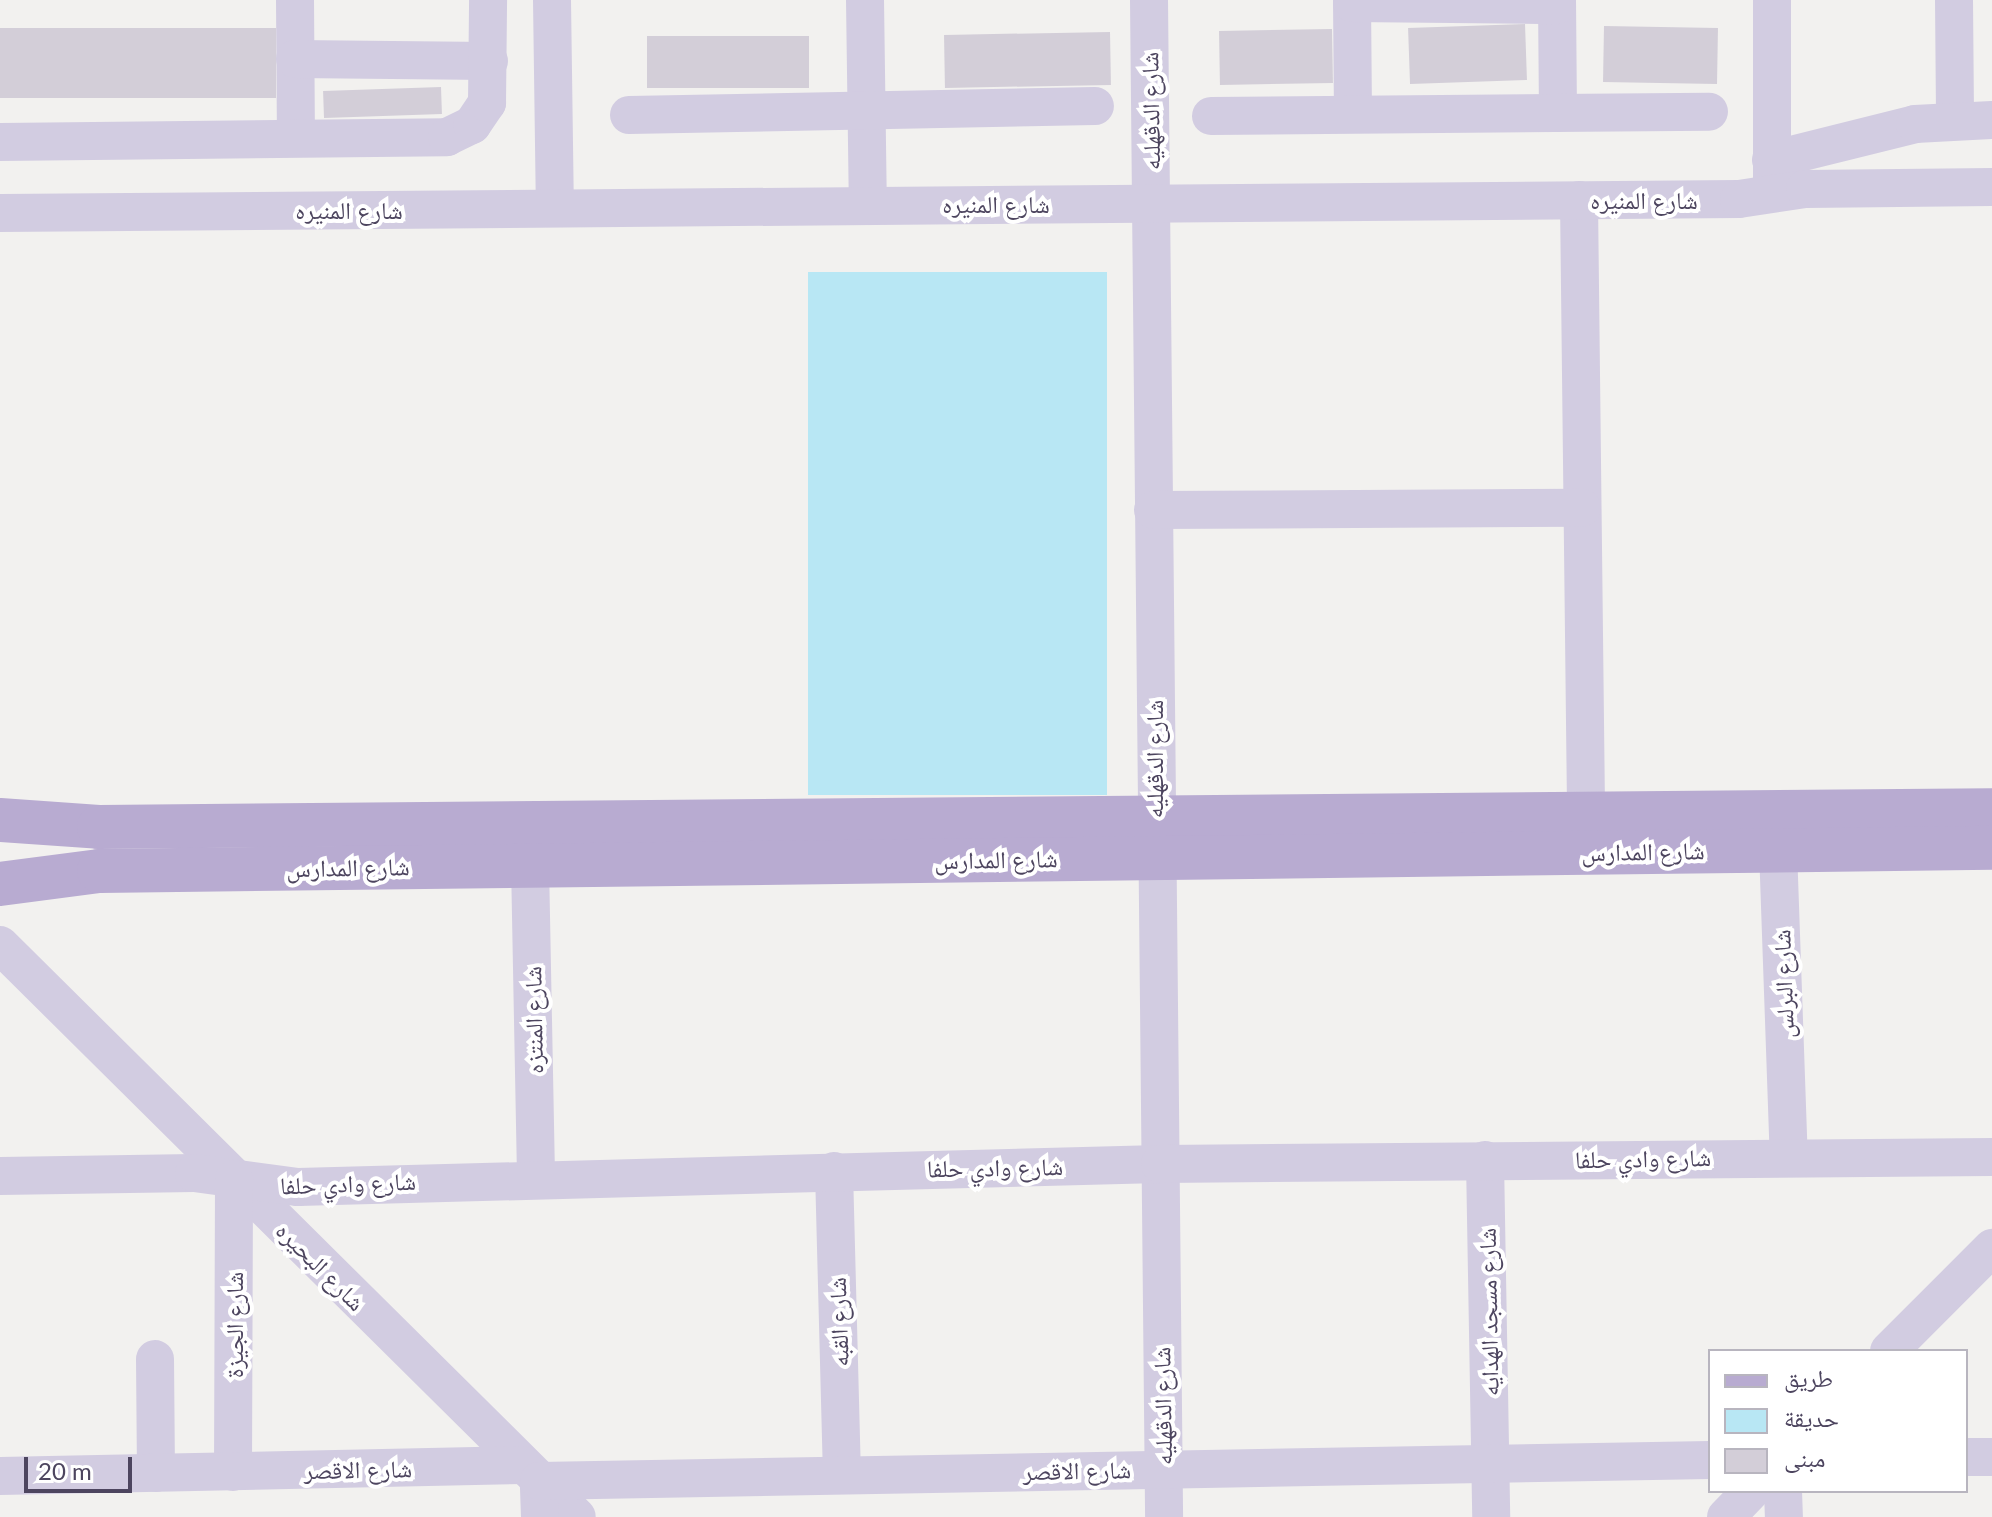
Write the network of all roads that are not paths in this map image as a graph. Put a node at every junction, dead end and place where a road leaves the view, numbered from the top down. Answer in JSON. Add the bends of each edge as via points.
{"nodes":[{"id":1,"x":295,"y":0,"type":"edge"},
{"id":2,"x":488,"y":0,"type":"edge"},
{"id":3,"x":552,"y":0,"type":"edge"},
{"id":4,"x":865,"y":0,"type":"edge"},
{"id":5,"x":1149,"y":0,"type":"edge"},
{"id":6,"x":1772,"y":0,"type":"edge"},
{"id":7,"x":1954,"y":0,"type":"edge"},
{"id":8,"x":1352,"y":2,"type":"edge"},
{"id":9,"x":1557,"y":3,"type":"edge"},
{"id":10,"x":295,"y":59,"type":"junction"},
{"id":11,"x":489,"y":61,"type":"junction"},
{"id":12,"x":1095,"y":106,"type":"dead end"},
{"id":13,"x":866,"y":111,"type":"junction"},
{"id":14,"x":1709,"y":112,"type":"dead end"},
{"id":15,"x":1558,"y":113,"type":"junction"},
{"id":16,"x":1353,"y":114,"type":"junction"},
{"id":17,"x":629,"y":115,"type":"dead end"},
{"id":18,"x":1211,"y":116,"type":"dead end"},
{"id":19,"x":1955,"y":120,"type":"junction"},
{"id":20,"x":1992,"y":120,"type":"edge"},
{"id":21,"x":296,"y":138,"type":"junction"},
{"id":22,"x":0,"y":142,"type":"edge"},
{"id":23,"x":1772,"y":178,"type":"junction"},
{"id":24,"x":1992,"y":187,"type":"edge"},
{"id":25,"x":1579,"y":200,"type":"junction"},
{"id":26,"x":1151,"y":203,"type":"junction"},
{"id":27,"x":868,"y":204,"type":"junction"},
{"id":28,"x":555,"y":208,"type":"junction"},
{"id":29,"x":0,"y":213,"type":"edge"},
{"id":30,"x":1582,"y":508,"type":"junction"},
{"id":31,"x":1153,"y":510,"type":"junction"},
{"id":32,"x":1992,"y":810,"type":"edge"},
{"id":33,"x":1586,"y":812,"type":"junction"},
{"id":34,"x":0,"y":820,"type":"edge"},
{"id":35,"x":1778,"y":830,"type":"junction"},
{"id":36,"x":1155,"y":837,"type":"junction"},
{"id":37,"x":1992,"y":848,"type":"edge"},
{"id":38,"x":530,"y":864,"type":"junction"},
{"id":39,"x":0,"y":884,"type":"edge"},
{"id":40,"x":0,"y":945,"type":"edge"},
{"id":41,"x":1789,"y":1157,"type":"junction"},
{"id":42,"x":1992,"y":1157,"type":"edge"},
{"id":43,"x":1485,"y":1160,"type":"junction"},
{"id":44,"x":1160,"y":1164,"type":"junction"},
{"id":45,"x":834,"y":1171,"type":"junction"},
{"id":46,"x":0,"y":1176,"type":"edge"},
{"id":47,"x":536,"y":1176,"type":"junction"},
{"id":48,"x":234,"y":1179,"type":"junction"},
{"id":49,"x":1992,"y":1248,"type":"edge"},
{"id":50,"x":1891,"y":1349,"type":"edge"},
{"id":51,"x":155,"y":1359,"type":"dead end"},
{"id":52,"x":1968,"y":1457,"type":"edge"},
{"id":53,"x":1992,"y":1457,"type":"edge"},
{"id":54,"x":1708,"y":1460,"type":"edge"},
{"id":55,"x":1491,"y":1463,"type":"junction"},
{"id":56,"x":1163,"y":1468,"type":"junction"},
{"id":57,"x":233,"y":1472,"type":"junction"},
{"id":58,"x":156,"y":1473,"type":"junction"},
{"id":59,"x":842,"y":1474,"type":"junction"},
{"id":60,"x":0,"y":1476,"type":"edge"},
{"id":61,"x":534,"y":1488,"type":"edge"},
{"id":62,"x":1749,"y":1493,"type":"edge"},
{"id":63,"x":1783,"y":1493,"type":"edge"},
{"id":64,"x":577,"y":1517,"type":"edge"},
{"id":65,"x":1164,"y":1517,"type":"edge"},
{"id":66,"x":1491,"y":1517,"type":"edge"},
{"id":67,"x":1726,"y":1517,"type":"edge"},
{"id":68,"x":1784,"y":1517,"type":"edge"}],
"edges":[{"from":1,"to":10,"type":"street"},
{"from":2,"to":11,"type":"street"},
{"from":3,"to":28,"type":"street"},
{"from":4,"to":13,"type":"street"},
{"from":5,"to":26,"type":"street","name":"شارع الدقهليه"},
{"from":6,"to":23,"type":"street"},
{"from":7,"to":19,"type":"street"},
{"from":8,"to":9,"type":"street"},
{"from":8,"to":16,"type":"street"},
{"from":9,"to":15,"type":"street"},
{"from":10,"to":11,"type":"street"},
{"from":10,"to":21,"type":"street"},
{"from":11,"to":21,"type":"street","via":[[487,103],[460,133]]},
{"from":12,"to":13,"type":"street"},
{"from":13,"to":17,"type":"street"},
{"from":13,"to":27,"type":"street"},
{"from":14,"to":15,"type":"street"},
{"from":15,"to":16,"type":"street"},
{"from":16,"to":18,"type":"street"},
{"from":19,"to":20,"type":"street"},
{"from":19,"to":23,"type":"street"},
{"from":21,"to":22,"type":"street"},
{"from":23,"to":24,"type":"street","name":"شارع المنيره"},
{"from":23,"to":25,"type":"street","name":"شارع المنيره"},
{"from":25,"to":26,"type":"street","name":"شارع المنيره"},
{"from":25,"to":30,"type":"street"},
{"from":26,"to":27,"type":"street","name":"شارع المنيره"},
{"from":26,"to":31,"type":"street","name":"شارع الدقهليه"},
{"from":27,"to":28,"type":"street","name":"شارع المنيره"},
{"from":28,"to":29,"type":"street","name":"شارع المنيره"},
{"from":30,"to":31,"type":"street"},
{"from":30,"to":33,"type":"street"},
{"from":31,"to":36,"type":"street","name":"شارع الدقهليه"},
{"from":32,"to":35,"type":"main road","name":"شارع المدارس"},
{"from":33,"to":35,"type":"main road","name":"شارع المدارس"},
{"from":33,"to":36,"type":"main road","name":"شارع المدارس"},
{"from":34,"to":36,"type":"main road","name":"شارع المدارس","via":[[99,827]]},
{"from":35,"to":36,"type":"main road","name":"شارع المدارس"},
{"from":35,"to":37,"type":"main road","name":"شارع المدارس"},
{"from":35,"to":41,"type":"street","name":"شارع البرلس"},
{"from":36,"to":38,"type":"main road","name":"شارع المدارس"},
{"from":36,"to":44,"type":"street","name":"شارع الدقهليه"},
{"from":38,"to":39,"type":"main road","name":"شارع المدارس","via":[[99,871]]},
{"from":38,"to":47,"type":"street","name":"شارع المنتزه"},
{"from":40,"to":48,"type":"street","name":"شارع البحيره"},
{"from":41,"to":42,"type":"street","name":"شارع وادي حلفا"},
{"from":41,"to":43,"type":"street","name":"شارع وادي حلفا"},
{"from":43,"to":44,"type":"street","name":"شارع وادي حلفا"},
{"from":43,"to":55,"type":"street","name":"شارع مسجد الهدايه"},
{"from":44,"to":45,"type":"street","name":"شارع وادي حلفا"},
{"from":44,"to":56,"type":"street","name":"شارع الدقهليه"},
{"from":45,"to":47,"type":"street","name":"شارع وادي حلفا"},
{"from":45,"to":59,"type":"street","name":"شارع القبه"},
{"from":46,"to":48,"type":"street","name":"شارع وادي حلفا"},
{"from":47,"to":48,"type":"street","name":"شارع وادي حلفا","via":[[298,1187]]},
{"from":48,"to":57,"type":"street","name":"شارع الجيزة"},
{"from":48,"to":61,"type":"street","name":"شارع البحيره"},
{"from":49,"to":50,"type":"street"},
{"from":51,"to":58,"type":"street"},
{"from":52,"to":53,"type":"street"},
{"from":54,"to":55,"type":"street","name":"شارع الاقصر"},
{"from":55,"to":56,"type":"street","name":"شارع الاقصر"},
{"from":55,"to":66,"type":"street","name":"شارع مسجد الهدايه"},
{"from":56,"to":59,"type":"street","name":"شارع الاقصر"},
{"from":56,"to":65,"type":"street","name":"شارع الدقهليه"},
{"from":57,"to":58,"type":"street","name":"شارع الاقصر"},
{"from":57,"to":61,"type":"street","name":"شارع الاقصر"},
{"from":58,"to":60,"type":"street","name":"شارع الاقصر"},
{"from":59,"to":61,"type":"street","name":"شارع الاقصر"},
{"from":61,"to":64,"type":"street","name":"شارع البحيره"},
{"from":62,"to":67,"type":"street"},
{"from":63,"to":68,"type":"street"}]}
